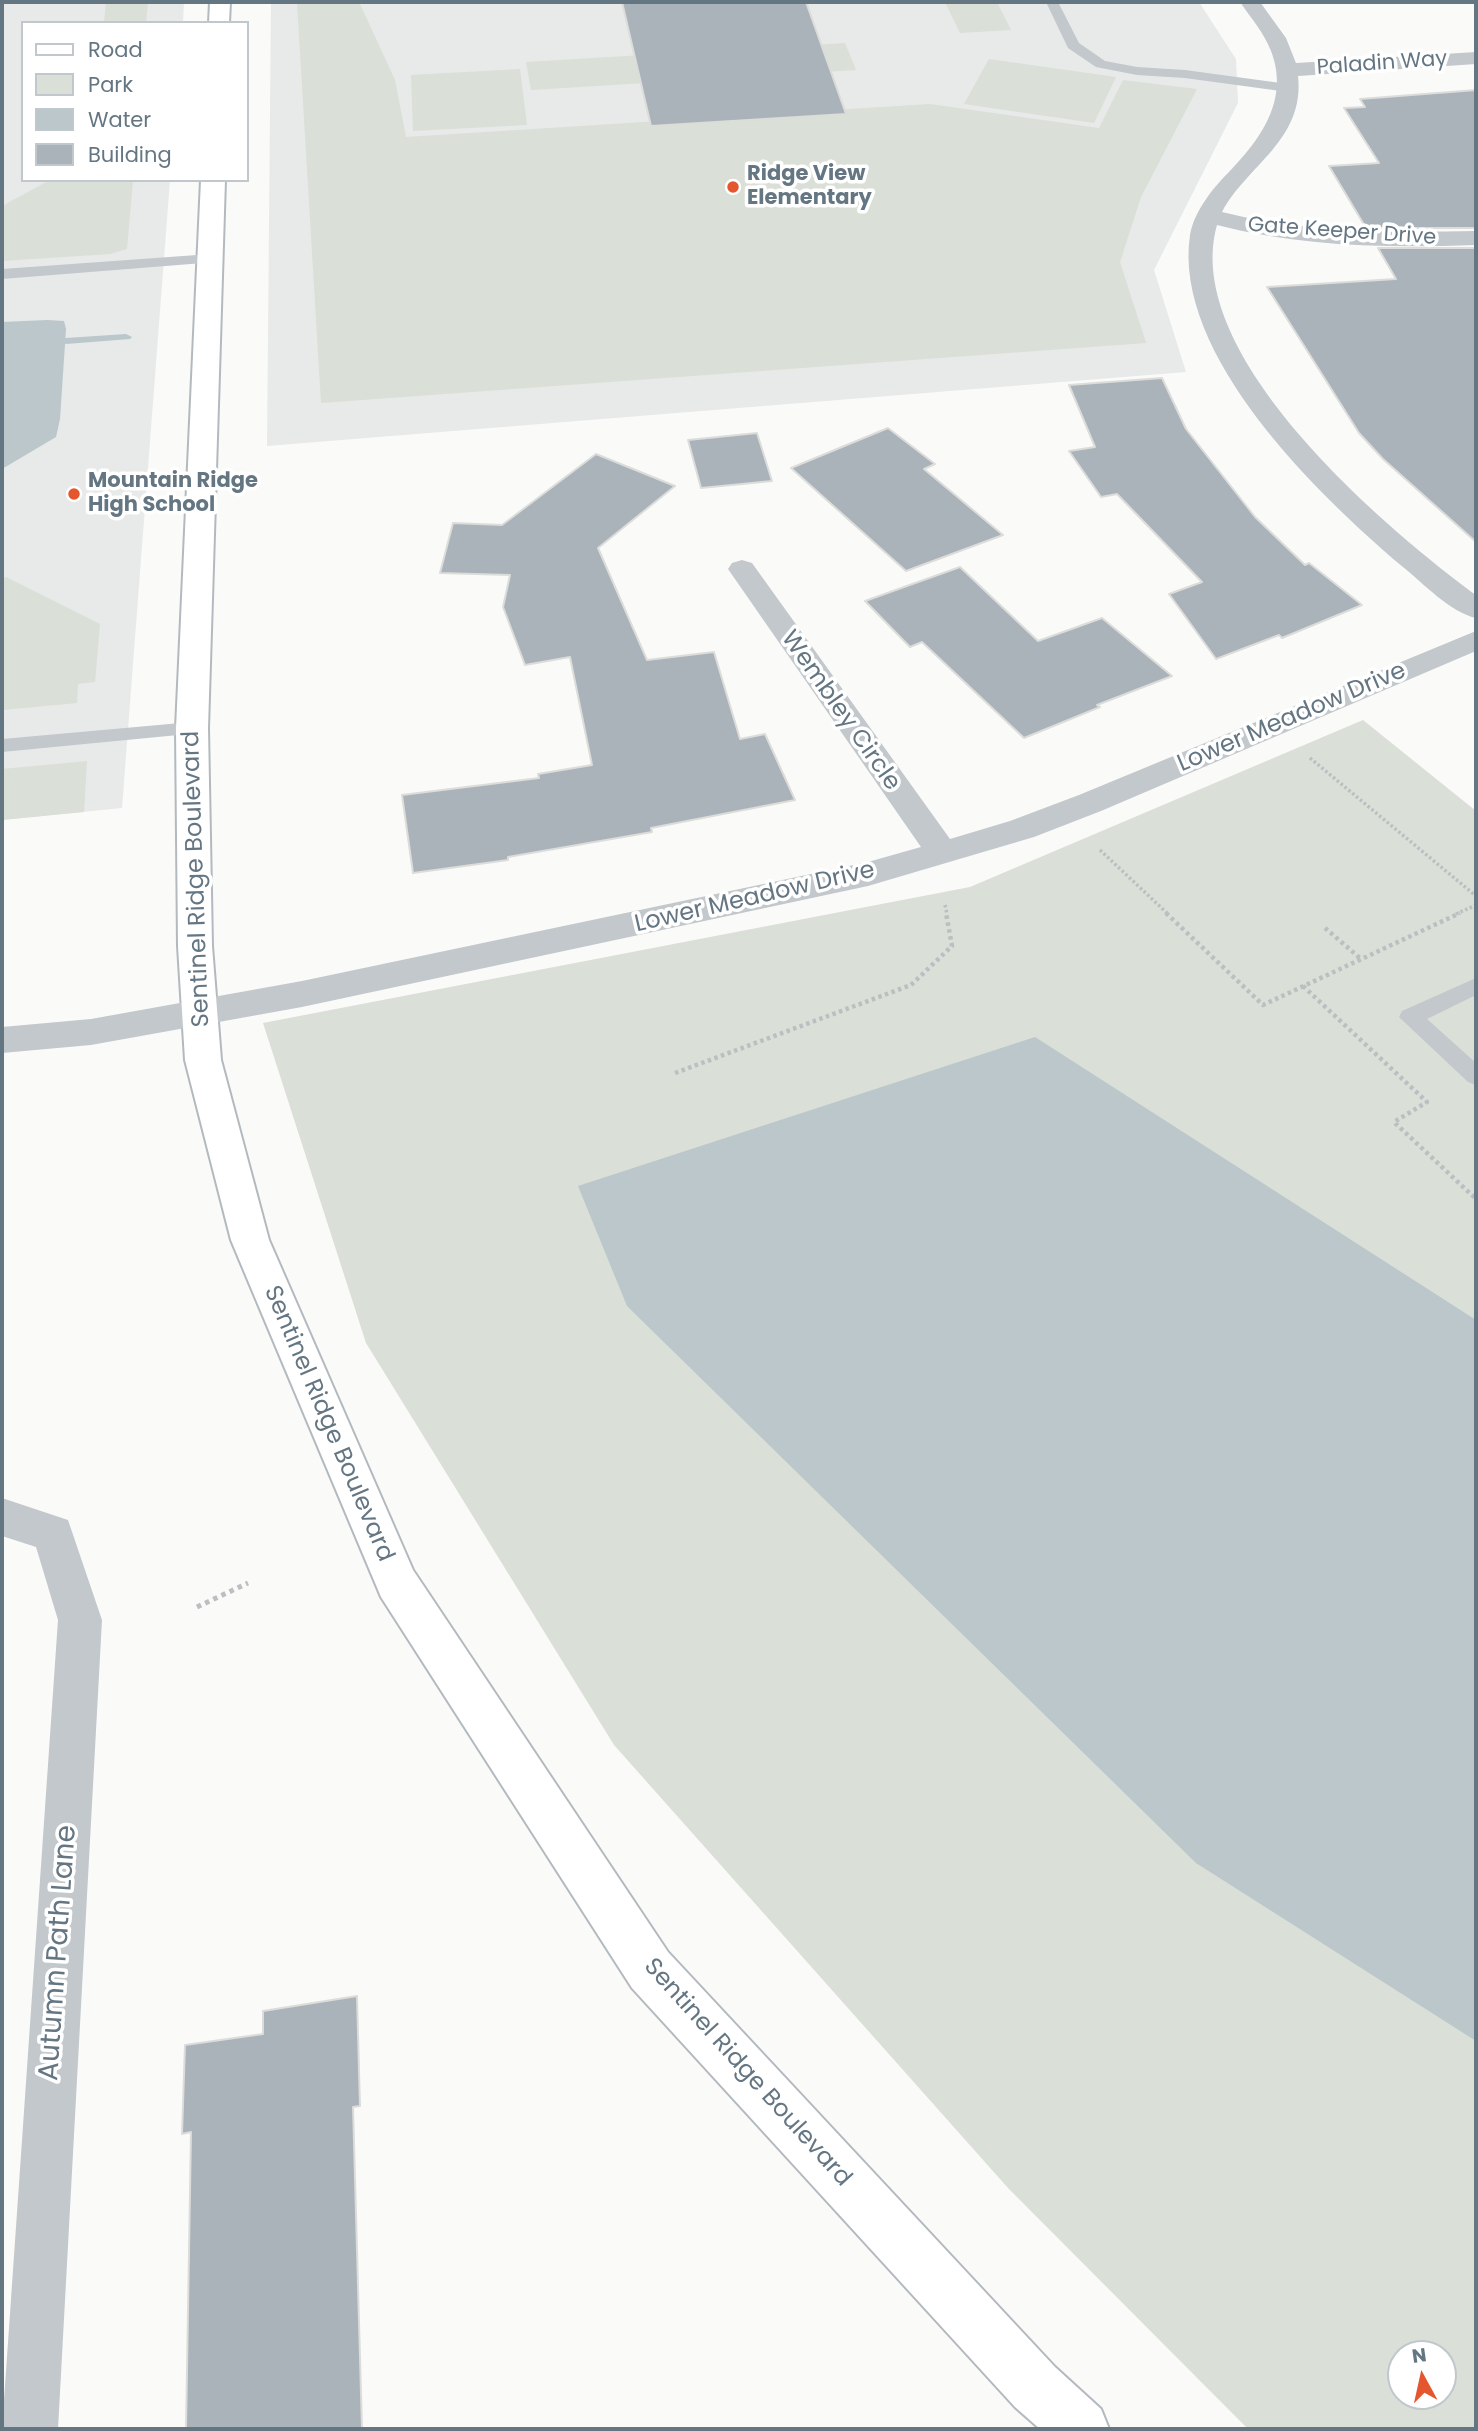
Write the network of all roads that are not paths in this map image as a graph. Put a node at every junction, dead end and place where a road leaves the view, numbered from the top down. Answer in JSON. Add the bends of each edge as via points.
{"nodes":[{"id":1,"x":220,"y":2,"type":"edge"},
{"id":2,"x":1052,"y":2,"type":"edge"},
{"id":3,"x":1250,"y":2,"type":"edge"},
{"id":4,"x":219,"y":21,"type":"edge"},
{"id":5,"x":1476,"y":58,"type":"edge"},
{"id":6,"x":1287,"y":79,"type":"junction"},
{"id":7,"x":213,"y":182,"type":"edge"},
{"id":8,"x":1208,"y":216,"type":"junction"},
{"id":9,"x":1476,"y":238,"type":"edge"},
{"id":10,"x":211,"y":259,"type":"junction"},
{"id":11,"x":2,"y":274,"type":"edge"},
{"id":12,"x":742,"y":569,"type":"dead end"},
{"id":13,"x":1476,"y":609,"type":"edge"},
{"id":14,"x":1476,"y":640,"type":"edge"},
{"id":15,"x":192,"y":728,"type":"junction"},
{"id":16,"x":2,"y":746,"type":"edge"},
{"id":17,"x":941,"y":851,"type":"junction"},
{"id":18,"x":1476,"y":986,"type":"edge"},
{"id":19,"x":199,"y":1011,"type":"junction"},
{"id":20,"x":2,"y":1040,"type":"edge"},
{"id":21,"x":1476,"y":1076,"type":"edge"},
{"id":22,"x":2,"y":1517,"type":"edge"},
{"id":23,"x":30,"y":2429,"type":"edge"},
{"id":24,"x":1081,"y":2429,"type":"edge"}],
"edges":[{"from":1,"to":4,"type":"main road"},
{"from":2,"to":6,"type":"lane","via":[[1073,45],[1101,64],[1137,71]]},
{"from":3,"to":6,"type":"street","via":[[1274,36]]},
{"from":5,"to":6,"type":"street","name":"Paladin Way"},
{"from":6,"to":8,"type":"street","via":[[1283,114],[1275,132],[1230,181]]},
{"from":7,"to":10,"type":"main road","name":"Sentinel Ridge Boulevard"},
{"from":8,"to":9,"type":"street","name":"Gate Keeper Drive","via":[[1322,235]]},
{"from":8,"to":13,"type":"street","via":[[1199,255],[1204,299],[1252,390],[1349,505],[1402,554]]},
{"from":10,"to":11,"type":"lane"},
{"from":10,"to":15,"type":"main road","name":"Sentinel Ridge Boulevard"},
{"from":12,"to":17,"type":"street","name":"Wembley Circle"},
{"from":14,"to":17,"type":"street","name":"Lower Meadow Drive","via":[[1090,803],[1021,829]]},
{"from":15,"to":16,"type":"lane"},
{"from":15,"to":19,"type":"main road","name":"Sentinel Ridge Boulevard"},
{"from":17,"to":19,"type":"street","name":"Lower Meadow Drive","via":[[868,874],[701,912]]},
{"from":18,"to":21,"type":"lane","via":[[1410,1017]]},
{"from":19,"to":20,"type":"street","name":"Lower Meadow Drive","via":[[91,1032]]},
{"from":19,"to":24,"type":"main road","name":"Sentinel Ridge Boulevard","via":[[203,1060],[250,1240],[397,1583],[650,1970],[1035,2387]]},
{"from":22,"to":23,"type":"street","name":"Autumn Path Lane","via":[[53,1534],[80,1620]]}]}
